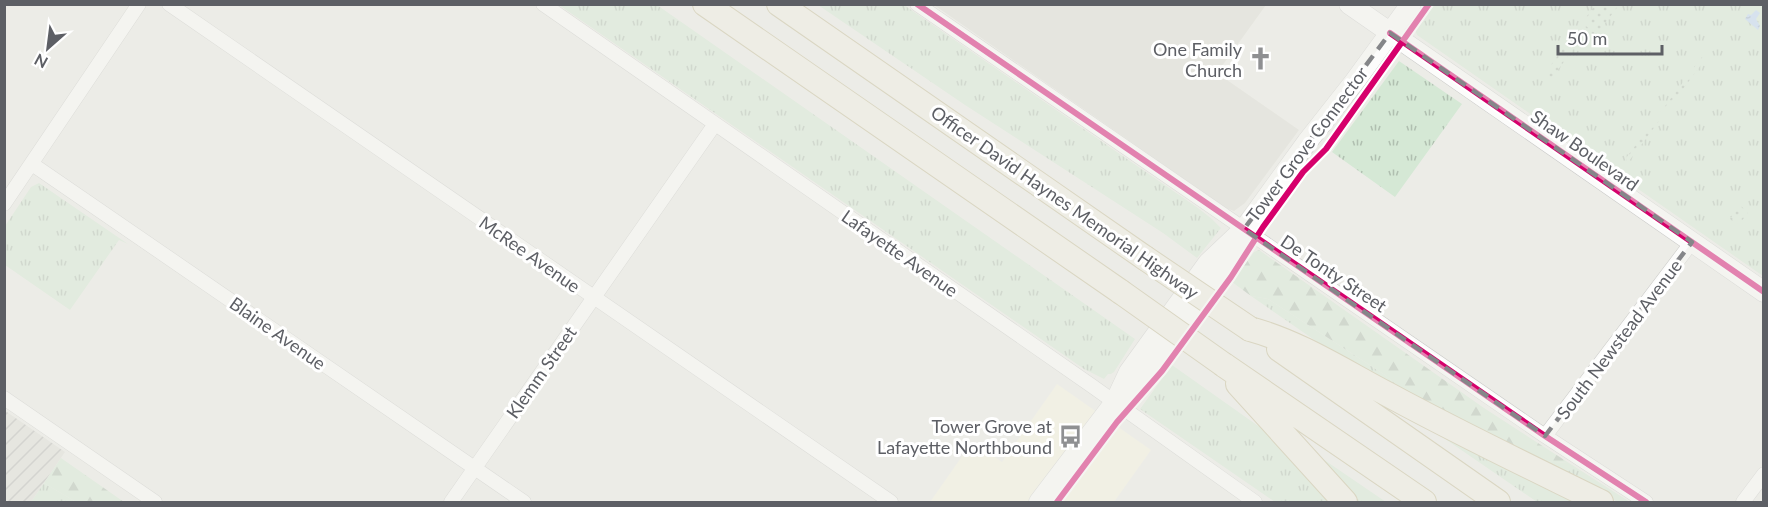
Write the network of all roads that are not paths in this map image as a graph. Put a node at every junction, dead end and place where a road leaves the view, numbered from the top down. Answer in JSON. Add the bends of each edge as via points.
{"nodes":[{"id":1,"x":139,"y":4,"type":"edge"},
{"id":2,"x":169,"y":4,"type":"edge"},
{"id":3,"x":543,"y":4,"type":"edge"},
{"id":4,"x":705,"y":4,"type":"edge"},
{"id":5,"x":779,"y":4,"type":"edge"},
{"id":6,"x":917,"y":4,"type":"edge"},
{"id":7,"x":1348,"y":4,"type":"edge"},
{"id":8,"x":1411,"y":4,"type":"edge"},
{"id":9,"x":1390,"y":33,"type":"junction"},
{"id":10,"x":715,"y":124,"type":"junction"},
{"id":11,"x":32,"y":164,"type":"junction"},
{"id":12,"x":4,"y":204,"type":"edge"},
{"id":13,"x":1244,"y":229,"type":"junction"},
{"id":14,"x":1692,"y":242,"type":"junction"},
{"id":15,"x":1764,"y":292,"type":"edge"},
{"id":16,"x":593,"y":298,"type":"junction"},
{"id":17,"x":1250,"y":329,"type":"junction"},
{"id":18,"x":1224,"y":365,"type":"junction"},
{"id":19,"x":4,"y":398,"type":"edge"},
{"id":20,"x":1115,"y":402,"type":"junction"},
{"id":21,"x":1545,"y":436,"type":"junction"},
{"id":22,"x":474,"y":469,"type":"junction"},
{"id":23,"x":1764,"y":474,"type":"edge"},
{"id":24,"x":155,"y":502,"type":"edge"},
{"id":25,"x":451,"y":502,"type":"edge"},
{"id":26,"x":524,"y":502,"type":"edge"},
{"id":27,"x":891,"y":502,"type":"edge"},
{"id":28,"x":1039,"y":502,"type":"edge"},
{"id":29,"x":1255,"y":502,"type":"edge"},
{"id":30,"x":1345,"y":502,"type":"edge"},
{"id":31,"x":1424,"y":502,"type":"edge"},
{"id":32,"x":1498,"y":502,"type":"edge"},
{"id":33,"x":1601,"y":502,"type":"edge"},
{"id":34,"x":1646,"y":502,"type":"edge"},
{"id":35,"x":1743,"y":502,"type":"edge"}],
"edges":[{"from":1,"to":11,"type":"street"},
{"from":2,"to":16,"type":"street","name":"McRee Avenue"},
{"from":3,"to":10,"type":"street","name":"Lafayette Avenue"},
{"from":4,"to":18,"type":"highway","bridge":true},
{"from":5,"to":17,"type":"highway","name":"Officer David Haynes Memorial Highway","bridge":true},
{"from":6,"to":13,"type":"street","name":"De Tonty Street"},
{"from":7,"to":9,"type":"street","name":"Shaw Boulevard"},
{"from":8,"to":9,"type":"street"},
{"from":9,"to":13,"type":"street"},
{"from":9,"to":14,"type":"street","name":"Shaw Boulevard"},
{"from":10,"to":16,"type":"street","name":"Klemm Street"},
{"from":10,"to":20,"type":"street","name":"Lafayette Avenue"},
{"from":11,"to":12,"type":"street"},
{"from":11,"to":22,"type":"street","name":"Blaine Avenue"},
{"from":13,"to":20,"type":"street","via":[[1208,264],[1129,372]]},
{"from":13,"to":21,"type":"street","name":"De Tonty Street"},
{"from":14,"to":15,"type":"street","name":"Shaw Boulevard"},
{"from":14,"to":21,"type":"street","name":"South Newstead Avenue"},
{"from":16,"to":22,"type":"street","name":"Klemm Street"},
{"from":16,"to":27,"type":"street","name":"McRee Avenue"},
{"from":17,"to":32,"type":"highway","name":"Officer David Haynes Memorial Highway"},
{"from":17,"to":33,"type":"highway","via":[[1308,350],[1443,424]]},
{"from":18,"to":30,"type":"highway","via":[[1256,407]]},
{"from":18,"to":31,"type":"highway"},
{"from":19,"to":24,"type":"street"},
{"from":20,"to":28,"type":"street"},
{"from":20,"to":29,"type":"street","name":"Lafayette Avenue"},
{"from":21,"to":34,"type":"street","name":"De Tonty Street"},
{"from":22,"to":25,"type":"street","name":"Klemm Street"},
{"from":22,"to":26,"type":"street","name":"Blaine Avenue"},
{"from":23,"to":35,"type":"street"}]}
